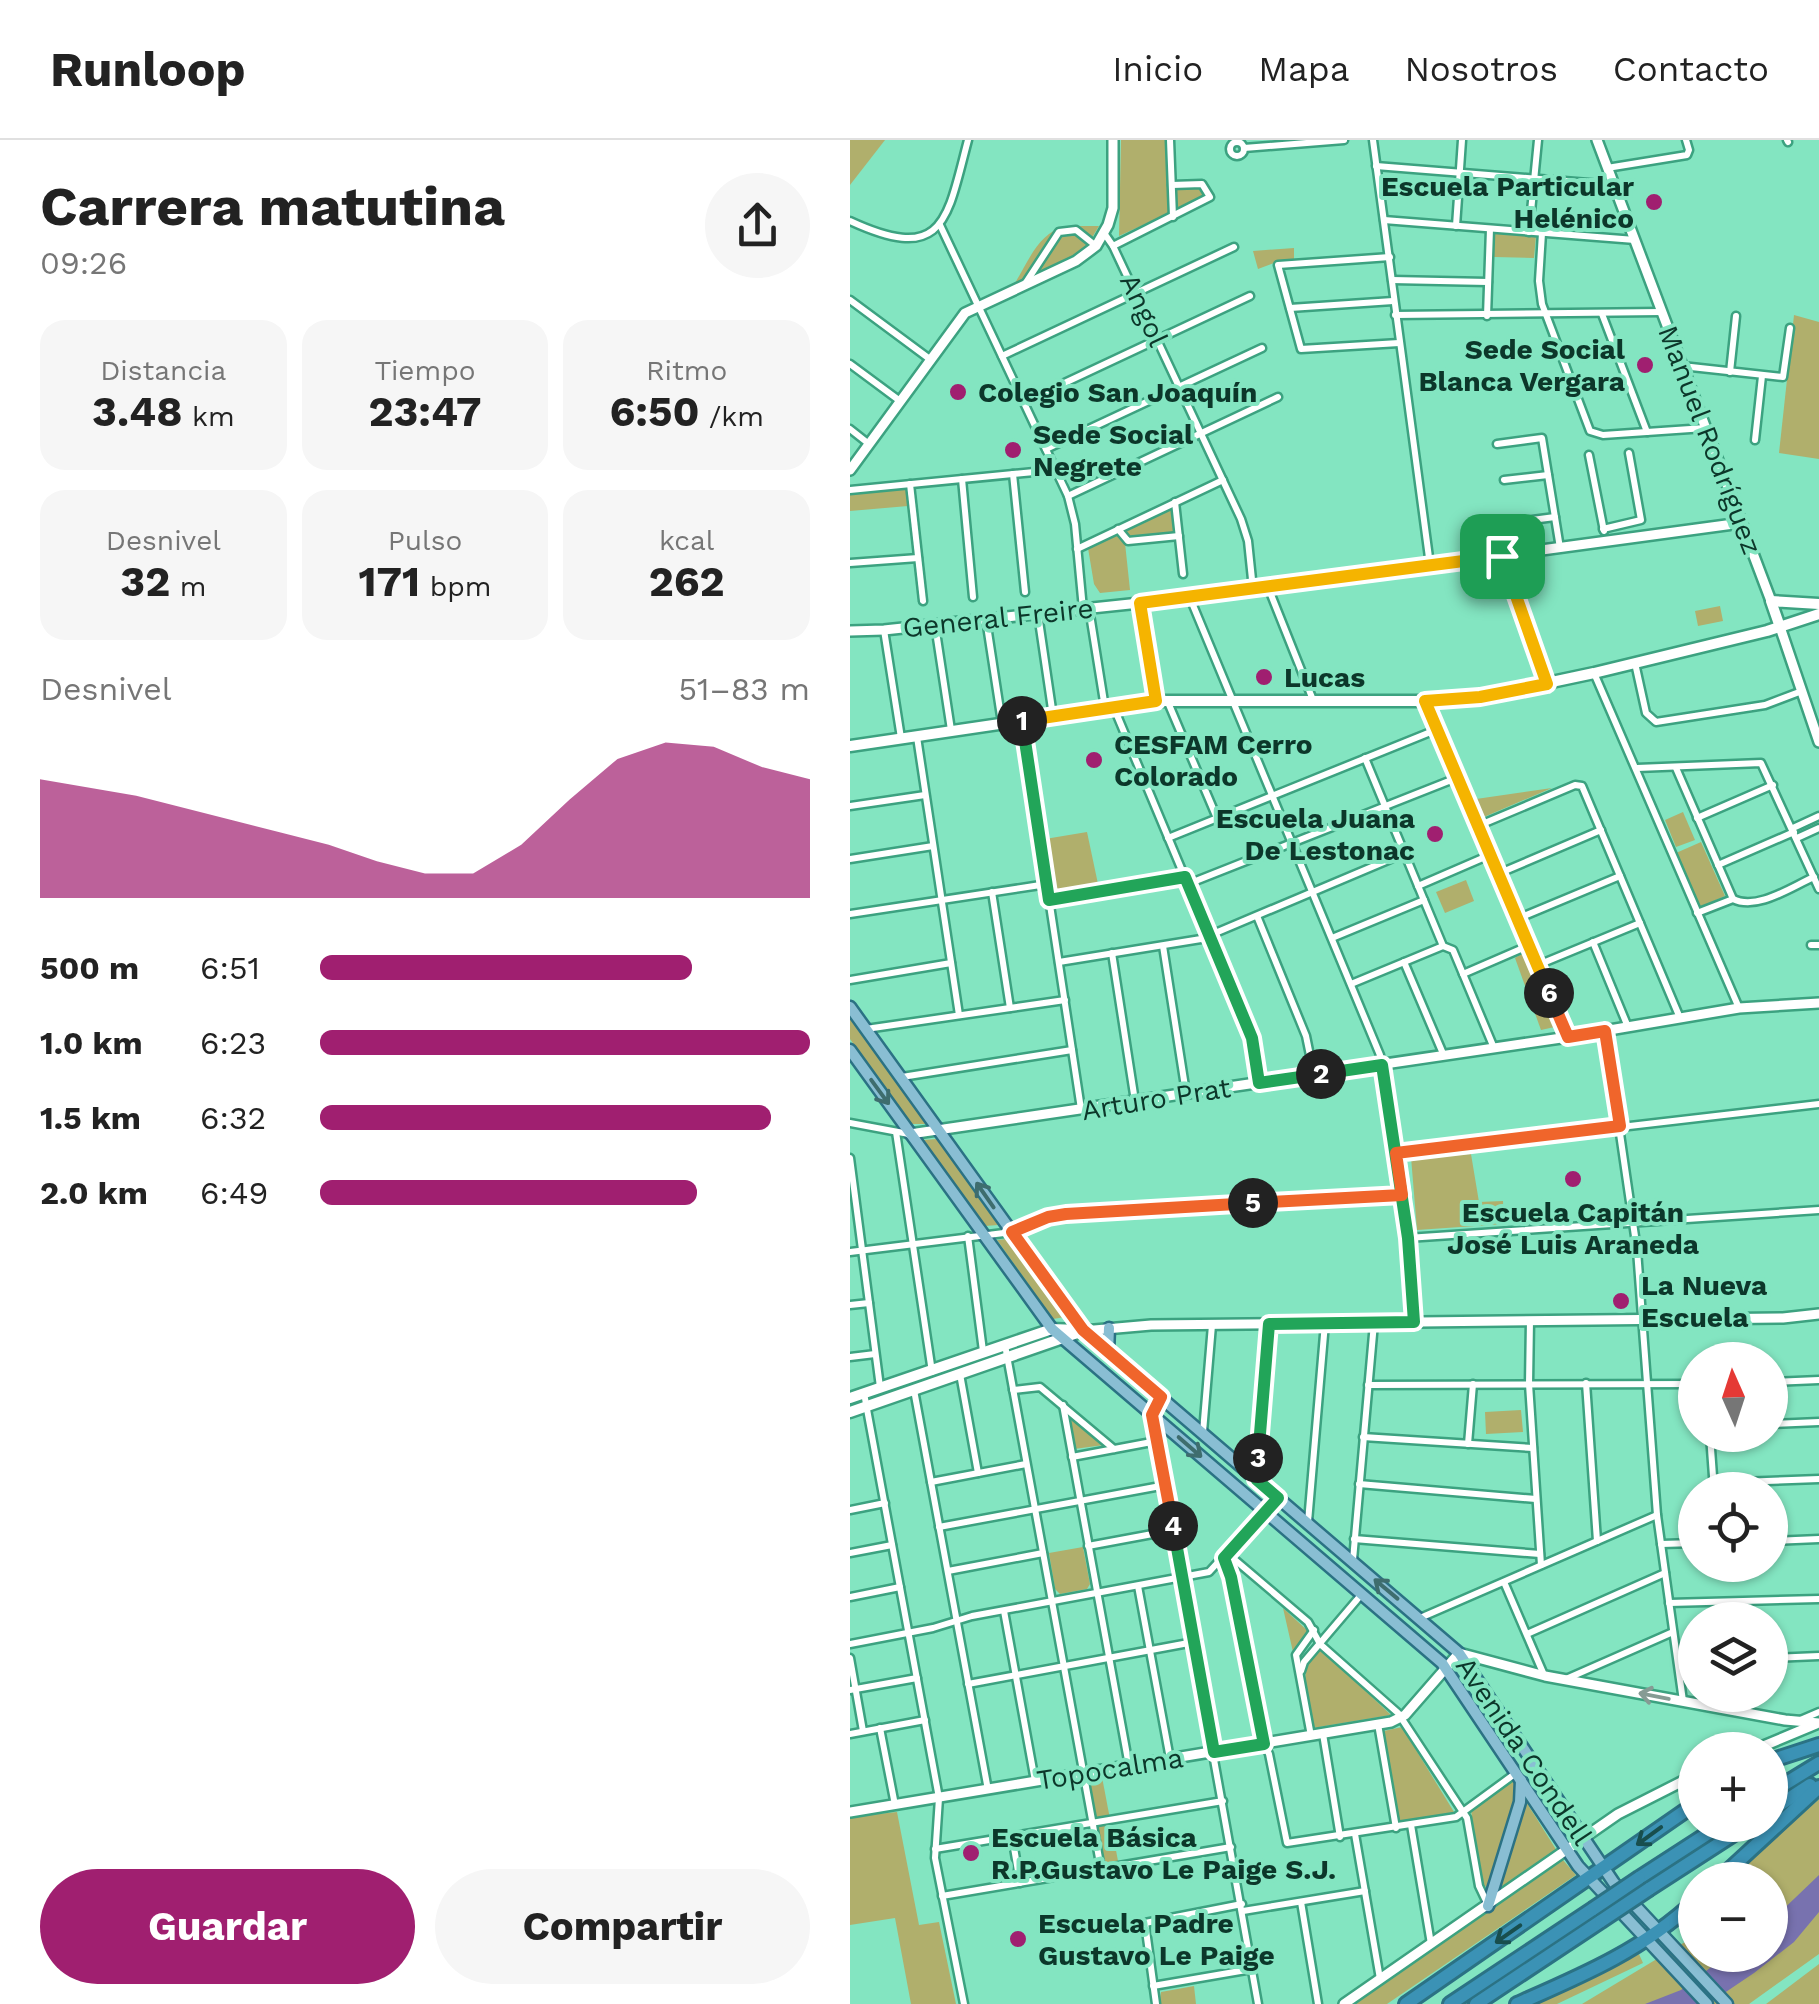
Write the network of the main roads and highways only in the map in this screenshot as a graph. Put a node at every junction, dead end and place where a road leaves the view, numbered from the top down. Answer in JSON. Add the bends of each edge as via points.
{"nodes":[{"id":1,"x":1819,"y":604,"type":"edge"},
{"id":2,"x":1819,"y":614,"type":"edge"},
{"id":3,"x":1780,"y":627,"type":"junction"},
{"id":4,"x":850,"y":746,"type":"edge"},
{"id":5,"x":850,"y":1007,"type":"edge"},
{"id":6,"x":850,"y":1050,"type":"edge"},
{"id":7,"x":1109,"y":1328,"type":"road end"},
{"id":8,"x":1052,"y":1329,"type":"junction"},
{"id":9,"x":1083,"y":1330,"type":"junction"},
{"id":10,"x":1062,"y":1339,"type":"junction"},
{"id":11,"x":1108,"y":1353,"type":"junction"},
{"id":12,"x":850,"y":1398,"type":"edge"},
{"id":13,"x":850,"y":1412,"type":"edge"},
{"id":14,"x":1819,"y":1744,"type":"edge"},
{"id":15,"x":1788,"y":1755,"type":"edge"},
{"id":16,"x":1819,"y":1763,"type":"edge"},
{"id":17,"x":1519,"y":1776,"type":"junction"},
{"id":18,"x":1788,"y":1782,"type":"edge"},
{"id":19,"x":1819,"y":1784,"type":"edge"},
{"id":20,"x":1788,"y":1800,"type":"edge"},
{"id":21,"x":1678,"y":1816,"type":"edge"},
{"id":22,"x":1699,"y":1842,"type":"edge"},
{"id":23,"x":1718,"y":1842,"type":"edge"},
{"id":24,"x":1737,"y":1862,"type":"edge"},
{"id":25,"x":1604,"y":1869,"type":"junction"},
{"id":26,"x":1588,"y":1879,"type":"junction"},
{"id":27,"x":1644,"y":1884,"type":"junction"},
{"id":28,"x":1488,"y":1906,"type":"road end"},
{"id":29,"x":1597,"y":1915,"type":"junction"},
{"id":30,"x":1678,"y":1918,"type":"edge"},
{"id":31,"x":1661,"y":1934,"type":"junction"},
{"id":32,"x":1648,"y":1944,"type":"junction"},
{"id":33,"x":1406,"y":2004,"type":"edge"},
{"id":34,"x":1450,"y":2004,"type":"edge"},
{"id":35,"x":1476,"y":2004,"type":"edge"},
{"id":36,"x":1517,"y":2004,"type":"edge"},
{"id":37,"x":1707,"y":2004,"type":"edge"},
{"id":38,"x":1728,"y":2004,"type":"edge"}],
"edges":[{"from":1,"to":3,"type":"main road","name":"Manuel Rodríguez","via":[[1771,601]]},
{"from":2,"to":3,"type":"main road"},
{"from":3,"to":4,"type":"main road","via":[[1480,697],[1162,701]]},
{"from":9,"to":5,"type":"main road","name":"Avenida Condell","one_way":true},
{"from":6,"to":8,"type":"main road","name":"Avenida Condell","one_way":true},
{"from":7,"to":11,"type":"main road"},
{"from":8,"to":9,"type":"main road"},
{"from":8,"to":10,"type":"main road","name":"Avenida Condell"},
{"from":8,"to":12,"type":"main road"},
{"from":9,"to":10,"type":"main road"},
{"from":9,"to":11,"type":"main road","name":"Avenida Condell"},
{"from":10,"to":13,"type":"main road"},
{"from":10,"to":17,"type":"main road","name":"Avenida Condell","one_way":true,"via":[[1446,1668]]},
{"from":25,"to":11,"type":"main road","name":"Avenida Condell","one_way":true,"via":[[1459,1653]]},
{"from":14,"to":15,"type":"highway"},
{"from":16,"to":18,"type":"highway"},
{"from":17,"to":26,"type":"main road","name":"Avenida Condell"},
{"from":17,"to":28,"type":"main road","via":[[1520,1802]]},
{"from":19,"to":20,"type":"highway"},
{"from":19,"to":24,"type":"highway"},
{"from":21,"to":25,"type":"highway","one_way":true},
{"from":22,"to":27,"type":"highway"},
{"from":23,"to":27,"type":"highway"},
{"from":25,"to":26,"type":"highway"},
{"from":25,"to":31,"type":"main road","name":"Avenida Condell"},
{"from":26,"to":32,"type":"main road","name":"Avenida Condell"},
{"from":26,"to":33,"type":"highway","one_way":true},
{"from":27,"to":29,"type":"highway","bridge":true},
{"from":29,"to":34,"type":"highway"},
{"from":29,"to":35,"type":"highway"},
{"from":30,"to":31,"type":"highway"},
{"from":31,"to":32,"type":"highway"},
{"from":31,"to":38,"type":"main road","name":"Avenida Condell"},
{"from":32,"to":36,"type":"highway"},
{"from":32,"to":37,"type":"main road","name":"Avenida Condell"}]}
